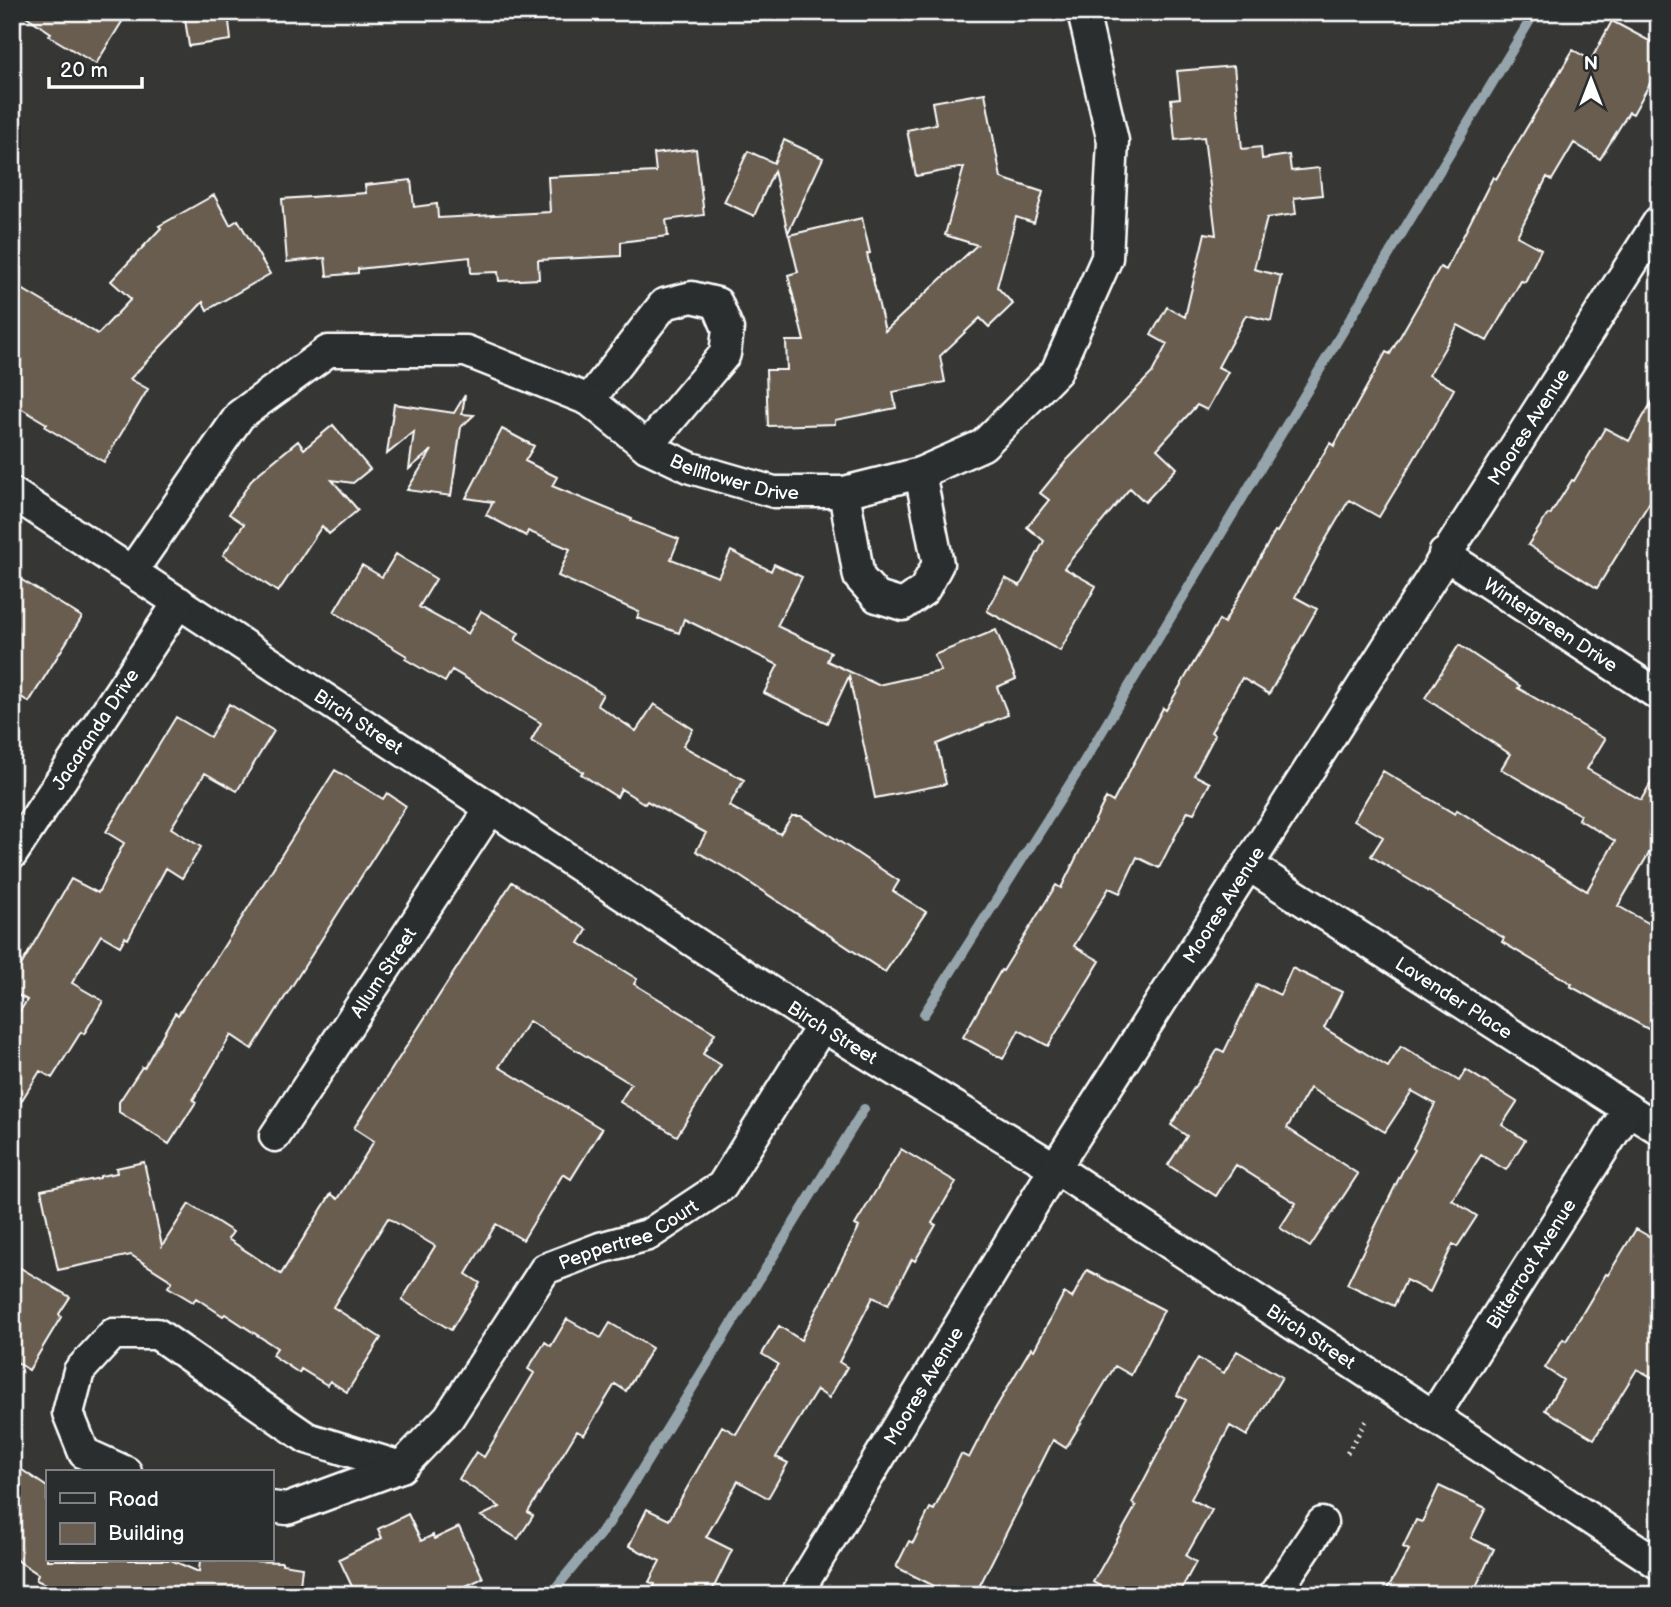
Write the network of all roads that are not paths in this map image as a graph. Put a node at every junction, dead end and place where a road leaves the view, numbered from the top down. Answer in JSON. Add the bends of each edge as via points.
{"nodes":[{"id":1,"x":1083,"y":12,"type":"edge"},
{"id":2,"x":1659,"y":221,"type":"edge"},
{"id":3,"x":589,"y":400,"type":"junction"},
{"id":4,"x":647,"y":447,"type":"junction"},
{"id":5,"x":920,"y":473,"type":"junction"},
{"id":6,"x":844,"y":492,"type":"junction"},
{"id":7,"x":12,"y":493,"type":"edge"},
{"id":8,"x":1444,"y":554,"type":"junction"},
{"id":9,"x":132,"y":571,"type":"junction"},
{"id":10,"x":179,"y":602,"type":"junction"},
{"id":11,"x":1659,"y":695,"type":"edge"},
{"id":12,"x":491,"y":808,"type":"junction"},
{"id":13,"x":12,"y":854,"type":"edge"},
{"id":14,"x":1248,"y":865,"type":"junction"},
{"id":15,"x":822,"y":1026,"type":"junction"},
{"id":16,"x":1628,"y":1110,"type":"junction"},
{"id":17,"x":1659,"y":1129,"type":"edge"},
{"id":18,"x":275,"y":1136,"type":"dead end"},
{"id":19,"x":1055,"y":1168,"type":"junction"},
{"id":20,"x":1433,"y":1417,"type":"junction"},
{"id":21,"x":401,"y":1467,"type":"junction"},
{"id":22,"x":121,"y":1470,"type":"edge"},
{"id":23,"x":273,"y":1507,"type":"edge"},
{"id":24,"x":1322,"y":1523,"type":"dead end"},
{"id":25,"x":1659,"y":1564,"type":"edge"},
{"id":26,"x":796,"y":1595,"type":"edge"},
{"id":27,"x":1274,"y":1595,"type":"edge"}],
"edges":[{"from":1,"to":5,"type":"street","name":"Bellflower Drive","via":[[1113,141],[1107,258],[1056,372],[983,444]]},
{"from":2,"to":8,"type":"street","name":"Moores Avenue"},
{"from":3,"to":4,"type":"street","name":"Bellflower Drive"},
{"from":3,"to":4,"type":"street","via":[[664,304],[692,297],[717,303],[728,329],[725,354]]},
{"from":3,"to":9,"type":"street","name":"Bellflower Drive","via":[[466,351],[328,351],[240,415]]},
{"from":4,"to":6,"type":"street","name":"Bellflower Drive","via":[[691,468],[774,492]]},
{"from":5,"to":6,"type":"street","name":"Bellflower Drive"},
{"from":5,"to":6,"type":"street","via":[[938,564],[924,590],[903,605],[877,597],[859,577]]},
{"from":7,"to":9,"type":"street","name":"Birch Street"},
{"from":8,"to":11,"type":"street","name":"Wintergreen Drive"},
{"from":8,"to":14,"type":"street","name":"Moores Avenue"},
{"from":9,"to":10,"type":"street","name":"Birch Street"},
{"from":10,"to":12,"type":"street","name":"Birch Street"},
{"from":10,"to":13,"type":"street","name":"Jacaranda Drive"},
{"from":12,"to":15,"type":"street","name":"Birch Street"},
{"from":12,"to":18,"type":"street","name":"Allum Street"},
{"from":14,"to":16,"type":"street","name":"Lavender Place"},
{"from":14,"to":19,"type":"street","name":"Moores Avenue"},
{"from":15,"to":19,"type":"street","name":"Birch Street"},
{"from":15,"to":21,"type":"street","name":"Peppertree Court","via":[[722,1186],[648,1235],[545,1269],[449,1417]]},
{"from":16,"to":17,"type":"street","name":"Lavender Place"},
{"from":16,"to":20,"type":"street","name":"Bitterroot Avenue"},
{"from":19,"to":20,"type":"street","name":"Birch Street"},
{"from":19,"to":26,"type":"street","name":"Moores Avenue"},
{"from":20,"to":25,"type":"street","name":"Birch Street"},
{"from":21,"to":22,"type":"street","via":[[307,1438],[157,1334],[113,1334],[79,1371],[68,1413],[83,1453]]},
{"from":21,"to":23,"type":"street","name":"Peppertree Court","via":[[287,1509]]},
{"from":24,"to":27,"type":"street"}]}
